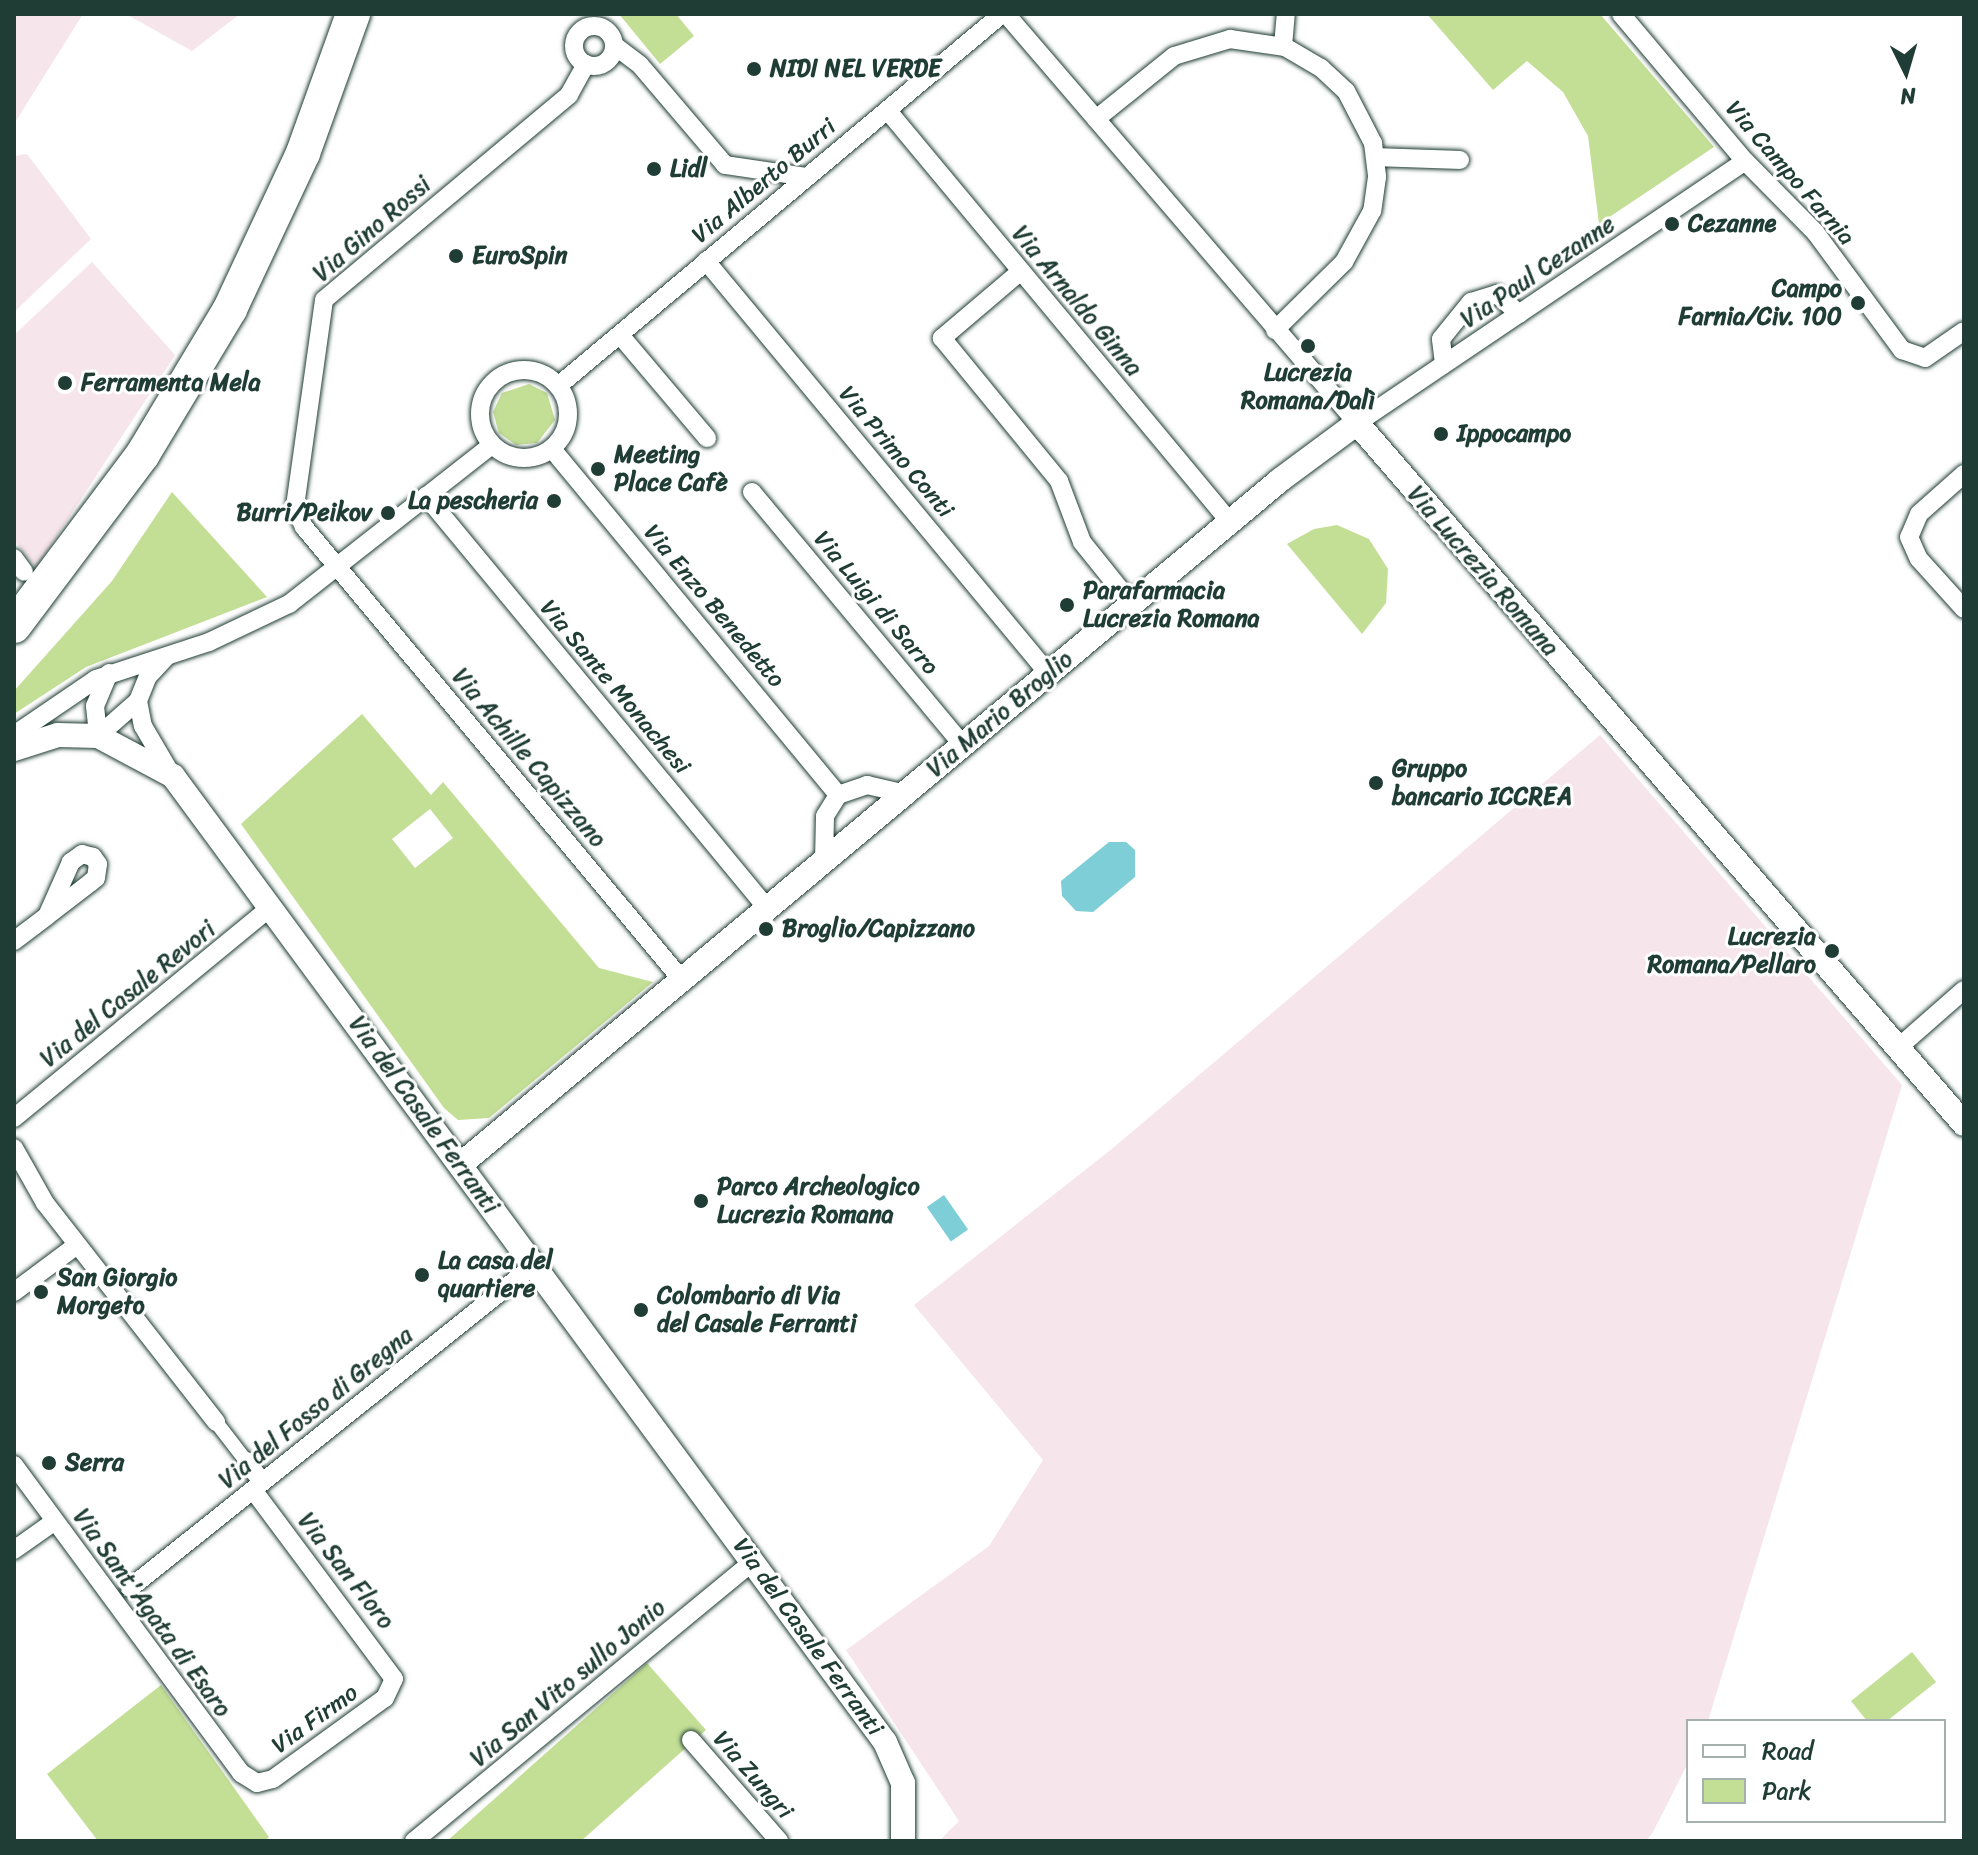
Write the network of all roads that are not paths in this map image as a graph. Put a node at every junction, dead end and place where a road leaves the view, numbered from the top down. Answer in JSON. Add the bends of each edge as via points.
{"nodes":[{"id":1,"x":353,"y":14,"type":"edge"},
{"id":2,"x":1004,"y":14,"type":"edge"},
{"id":3,"x":1286,"y":14,"type":"edge"},
{"id":4,"x":1621,"y":14,"type":"edge"},
{"id":5,"x":615,"y":46,"type":"junction"},
{"id":6,"x":1283,"y":46,"type":"junction"},
{"id":7,"x":586,"y":64,"type":"junction"},
{"id":8,"x":888,"y":111,"type":"junction"},
{"id":9,"x":1096,"y":119,"type":"junction"},
{"id":10,"x":1375,"y":157,"type":"junction"},
{"id":11,"x":1460,"y":160,"type":"dead end"},
{"id":12,"x":1745,"y":161,"type":"junction"},
{"id":13,"x":807,"y":177,"type":"junction"},
{"id":14,"x":706,"y":261,"type":"junction"},
{"id":15,"x":1021,"y":271,"type":"junction"},
{"id":16,"x":1519,"y":314,"type":"junction"},
{"id":17,"x":1275,"y":330,"type":"junction"},
{"id":18,"x":1964,"y":331,"type":"edge"},
{"id":19,"x":620,"y":335,"type":"junction"},
{"id":20,"x":1444,"y":364,"type":"junction"},
{"id":21,"x":558,"y":386,"type":"junction"},
{"id":22,"x":1357,"y":423,"type":"junction"},
{"id":23,"x":707,"y":438,"type":"dead end"},
{"id":24,"x":492,"y":445,"type":"junction"},
{"id":25,"x":552,"y":449,"type":"junction"},
{"id":26,"x":1964,"y":474,"type":"edge"},
{"id":27,"x":752,"y":492,"type":"dead end"},
{"id":28,"x":426,"y":496,"type":"junction"},
{"id":29,"x":1230,"y":522,"type":"junction"},
{"id":30,"x":339,"y":568,"type":"junction"},
{"id":31,"x":1131,"y":603,"type":"junction"},
{"id":32,"x":1964,"y":609,"type":"edge"},
{"id":33,"x":14,"y":626,"type":"edge"},
{"id":34,"x":170,"y":654,"type":"junction"},
{"id":35,"x":109,"y":673,"type":"junction"},
{"id":36,"x":1048,"y":673,"type":"junction"},
{"id":37,"x":138,"y":701,"type":"junction"},
{"id":38,"x":14,"y":735,"type":"edge"},
{"id":39,"x":98,"y":736,"type":"junction"},
{"id":40,"x":963,"y":745,"type":"junction"},
{"id":41,"x":14,"y":749,"type":"edge"},
{"id":42,"x":173,"y":776,"type":"junction"},
{"id":43,"x":905,"y":794,"type":"junction"},
{"id":44,"x":838,"y":795,"type":"junction"},
{"id":45,"x":824,"y":861,"type":"junction"},
{"id":46,"x":271,"y":907,"type":"junction"},
{"id":47,"x":767,"y":908,"type":"junction"},
{"id":48,"x":47,"y":916,"type":"dead end"},
{"id":49,"x":14,"y":941,"type":"edge"},
{"id":50,"x":682,"y":980,"type":"junction"},
{"id":51,"x":1964,"y":990,"type":"edge"},
{"id":52,"x":1900,"y":1046,"type":"junction"},
{"id":53,"x":14,"y":1118,"type":"edge"},
{"id":54,"x":1964,"y":1124,"type":"edge"},
{"id":55,"x":436,"y":1131,"type":"junction"},
{"id":56,"x":486,"y":1143,"type":"junction"},
{"id":57,"x":14,"y":1148,"type":"edge"},
{"id":58,"x":460,"y":1165,"type":"junction"},
{"id":59,"x":77,"y":1245,"type":"junction"},
{"id":60,"x":533,"y":1266,"type":"junction"},
{"id":61,"x":14,"y":1292,"type":"edge"},
{"id":62,"x":216,"y":1422,"type":"joint"},
{"id":63,"x":246,"y":1461,"type":"joint"},
{"id":64,"x":14,"y":1465,"type":"edge"},
{"id":65,"x":257,"y":1485,"type":"junction"},
{"id":66,"x":55,"y":1521,"type":"junction"},
{"id":67,"x":14,"y":1550,"type":"edge"},
{"id":68,"x":752,"y":1562,"type":"junction"},
{"id":69,"x":130,"y":1588,"type":"dead end"},
{"id":70,"x":394,"y":1684,"type":"joint"},
{"id":71,"x":691,"y":1740,"type":"dead end"},
{"id":72,"x":257,"y":1783,"type":"joint"},
{"id":73,"x":414,"y":1841,"type":"edge"},
{"id":74,"x":779,"y":1841,"type":"edge"},
{"id":75,"x":903,"y":1841,"type":"edge"}],
"edges":[{"from":1,"to":33,"type":"highway","via":[[303,153],[230,309],[143,454]]},
{"from":2,"to":8,"type":"street","name":"Via Alberto Burri"},
{"from":2,"to":9,"type":"street","name":"Via Lucrezia Romana"},
{"from":3,"to":6,"type":"street"},
{"from":4,"to":12,"type":"street","name":"Via Campo Farnia"},
{"from":5,"to":7,"type":"street","name":"Via Gino Rossi","via":[[605,63]]},
{"from":5,"to":7,"type":"street","via":[[606,29],[587,27],[574,42],[576,55]]},
{"from":5,"to":13,"type":"street","via":[[645,70],[721,162]]},
{"from":6,"to":9,"type":"street","via":[[1241,38],[1194,48],[1164,63]]},
{"from":6,"to":10,"type":"street","via":[[1321,68],[1346,91],[1363,118]]},
{"from":7,"to":30,"type":"street","name":"Via Gino Rossi","via":[[569,95],[321,305],[295,507],[304,527]]},
{"from":8,"to":13,"type":"street","name":"Via Alberto Burri"},
{"from":8,"to":15,"type":"street","name":"Via Arnaldo Ginna"},
{"from":9,"to":17,"type":"street","name":"Via Lucrezia Romana"},
{"from":10,"to":11,"type":"street"},
{"from":10,"to":17,"type":"street","via":[[1374,203],[1358,242],[1338,270]]},
{"from":12,"to":16,"type":"street","name":"Via Paul Cezanne"},
{"from":12,"to":18,"type":"street","name":"Via Campo Farnia","via":[[1815,232],[1902,350],[1925,358]]},
{"from":13,"to":14,"type":"street","name":"Via Alberto Burri"},
{"from":14,"to":19,"type":"street","name":"Via Alberto Burri"},
{"from":14,"to":36,"type":"street","name":"Via Primo Conti"},
{"from":15,"to":29,"type":"street","name":"Via Arnaldo Ginna"},
{"from":15,"to":31,"type":"street","via":[[942,338],[1055,476],[1082,542]]},
{"from":16,"to":20,"type":"street","name":"Via Paul Cezanne"},
{"from":16,"to":20,"type":"street","via":[[1497,294],[1471,302],[1453,317],[1441,339]]},
{"from":17,"to":22,"type":"street","name":"Via Lucrezia Romana"},
{"from":19,"to":21,"type":"street","name":"Via Alberto Burri"},
{"from":19,"to":23,"type":"street"},
{"from":20,"to":22,"type":"street","name":"Via Paul Cezanne"},
{"from":21,"to":24,"type":"street","via":[[547,376],[526,370],[491,384],[480,411]]},
{"from":21,"to":25,"type":"street","via":[[569,419]]},
{"from":22,"to":29,"type":"street","name":"Via Mario Broglio"},
{"from":22,"to":52,"type":"street","name":"Via Lucrezia Romana"},
{"from":24,"to":25,"type":"street","via":[[518,459]]},
{"from":24,"to":28,"type":"street"},
{"from":25,"to":44,"type":"street","name":"Via Enzo Benedetto"},
{"from":26,"to":32,"type":"street","via":[[1919,514],[1909,537],[1919,559]]},
{"from":27,"to":40,"type":"street","name":"Via Luigi di Sarro"},
{"from":28,"to":30,"type":"street"},
{"from":28,"to":47,"type":"street","name":"Via Sante Monachesi"},
{"from":29,"to":31,"type":"street","name":"Via Mario Broglio"},
{"from":30,"to":34,"type":"street","via":[[264,618]]},
{"from":30,"to":50,"type":"street","name":"Via Achille Capizzano"},
{"from":31,"to":36,"type":"street","name":"Via Mario Broglio"},
{"from":34,"to":35,"type":"street"},
{"from":34,"to":37,"type":"street","via":[[150,672]]},
{"from":35,"to":38,"type":"street","via":[[72,692]]},
{"from":35,"to":39,"type":"street","via":[[95,706]]},
{"from":36,"to":40,"type":"street","name":"Via Mario Broglio"},
{"from":37,"to":39,"type":"street"},
{"from":37,"to":42,"type":"street","via":[[143,726]]},
{"from":39,"to":41,"type":"street","name":"Via del Casale Ferranti","via":[[58,735]]},
{"from":39,"to":42,"type":"street","name":"Via del Casale Ferranti"},
{"from":40,"to":43,"type":"street","name":"Via Mario Broglio"},
{"from":42,"to":46,"type":"street","name":"Via del Casale Ferranti"},
{"from":43,"to":44,"type":"street","name":"Via Mario Broglio","via":[[867,785]]},
{"from":43,"to":45,"type":"street","name":"Via Mario Broglio"},
{"from":44,"to":45,"type":"street","via":[[825,816]]},
{"from":45,"to":47,"type":"street","name":"Via Mario Broglio"},
{"from":46,"to":53,"type":"street","name":"Via del Casale Revori"},
{"from":46,"to":55,"type":"street","name":"Via del Casale Ferranti"},
{"from":47,"to":50,"type":"street","name":"Via Mario Broglio"},
{"from":48,"to":49,"type":"street"},
{"from":50,"to":56,"type":"street","name":"Via Mario Broglio"},
{"from":51,"to":52,"type":"street"},
{"from":52,"to":54,"type":"street","name":"Via Lucrezia Romana"},
{"from":55,"to":56,"type":"street"},
{"from":55,"to":58,"type":"street","name":"Via del Casale Ferranti"},
{"from":56,"to":58,"type":"street","name":"Via Mario Broglio"},
{"from":57,"to":59,"type":"street","via":[[38,1194]]},
{"from":58,"to":60,"type":"street","name":"Via del Casale Ferranti"},
{"from":59,"to":61,"type":"street"},
{"from":59,"to":62,"type":"street"},
{"from":60,"to":65,"type":"street","name":"Via del Fosso di Gregna"},
{"from":60,"to":68,"type":"street","name":"Via del Casale Ferranti"},
{"from":62,"to":63,"type":"street"},
{"from":63,"to":65,"type":"street","name":"Via San Floro"},
{"from":64,"to":66,"type":"street","name":"Via Sant'Agata di Esaro"},
{"from":65,"to":69,"type":"street","name":"Via del Fosso di Gregna"},
{"from":65,"to":70,"type":"street","name":"Via San Floro","via":[[390,1667]]},
{"from":66,"to":67,"type":"street"},
{"from":66,"to":72,"type":"street","name":"Via Sant'Agata di Esaro","via":[[241,1773]]},
{"from":68,"to":73,"type":"street","name":"Via San Vito sullo Jonio"},
{"from":68,"to":75,"type":"street","name":"Via del Casale Ferranti","via":[[892,1752],[906,1805]]},
{"from":70,"to":72,"type":"street","name":"Via Firmo","via":[[387,1695],[277,1776]]},
{"from":71,"to":74,"type":"street","name":"Via Zungri"}]}
